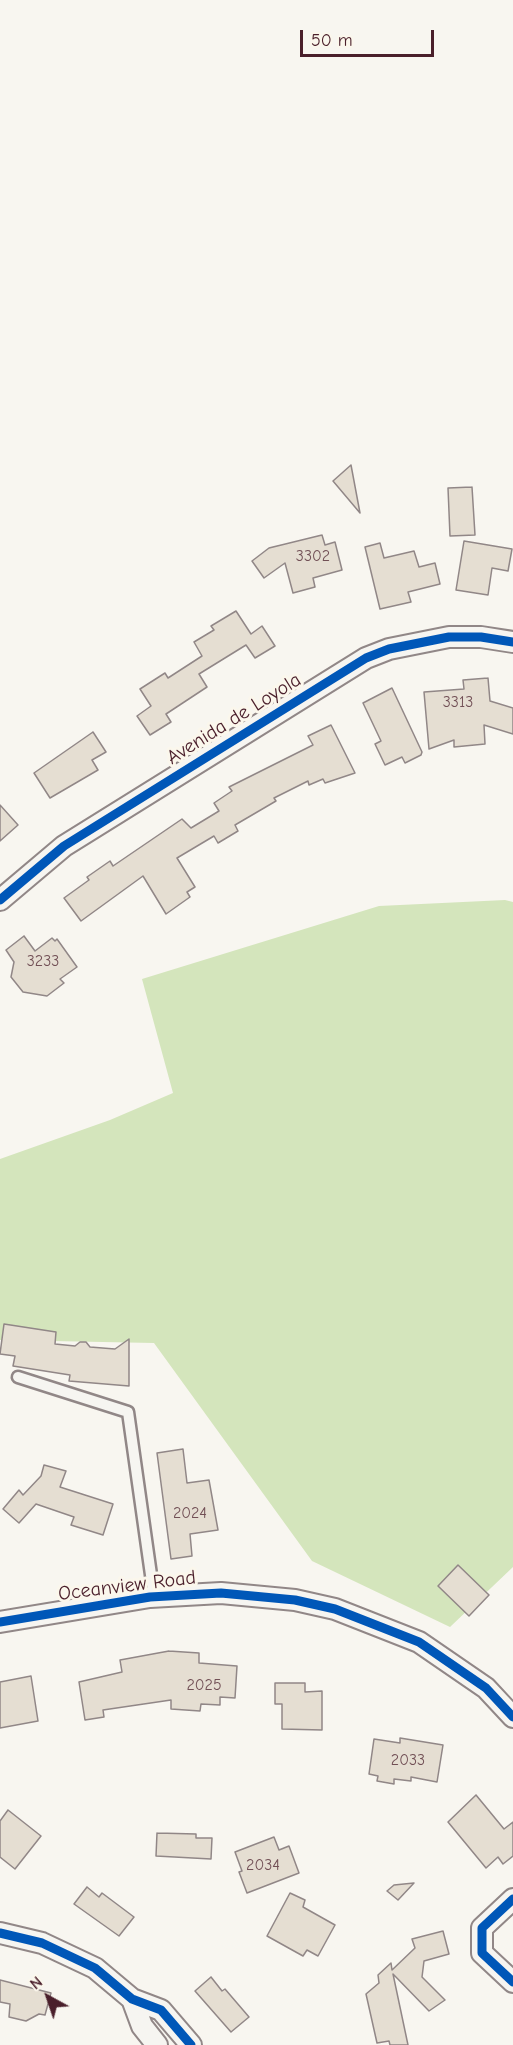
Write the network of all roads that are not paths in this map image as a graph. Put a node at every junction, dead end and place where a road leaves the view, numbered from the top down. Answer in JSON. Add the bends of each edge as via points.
{"nodes":[{"id":1,"x":513,"y":642,"type":"edge"},
{"id":2,"x":0,"y":900,"type":"edge"},
{"id":3,"x":18,"y":1377,"type":"dead end"},
{"id":4,"x":154,"y":1596,"type":"junction"},
{"id":5,"x":0,"y":1622,"type":"edge"},
{"id":6,"x":513,"y":1717,"type":"edge"},
{"id":7,"x":513,"y":1899,"type":"edge"},
{"id":8,"x":0,"y":1933,"type":"edge"},
{"id":9,"x":513,"y":1982,"type":"edge"},
{"id":10,"x":132,"y":1999,"type":"junction"},
{"id":11,"x":157,"y":2045,"type":"edge"},
{"id":12,"x":191,"y":2045,"type":"edge"}],
"edges":[{"from":1,"to":2,"type":"street","name":"Avenida de Loyola","via":[[449,637],[389,649],[366,658],[64,846]]},
{"from":3,"to":4,"type":"lane","via":[[128,1412]]},
{"from":4,"to":5,"type":"street","name":"Oceanview Road"},
{"from":4,"to":6,"type":"street","name":"Oceanview Road","via":[[222,1593],[295,1600],[335,1609],[420,1642],[486,1688]]},
{"from":7,"to":9,"type":"street","via":[[482,1928],[482,1953]]},
{"from":8,"to":10,"type":"street","via":[[42,1943],[95,1968]]},
{"from":10,"to":11,"type":"street","via":[[142,2026]]},
{"from":10,"to":12,"type":"street","via":[[161,2010]]}]}
